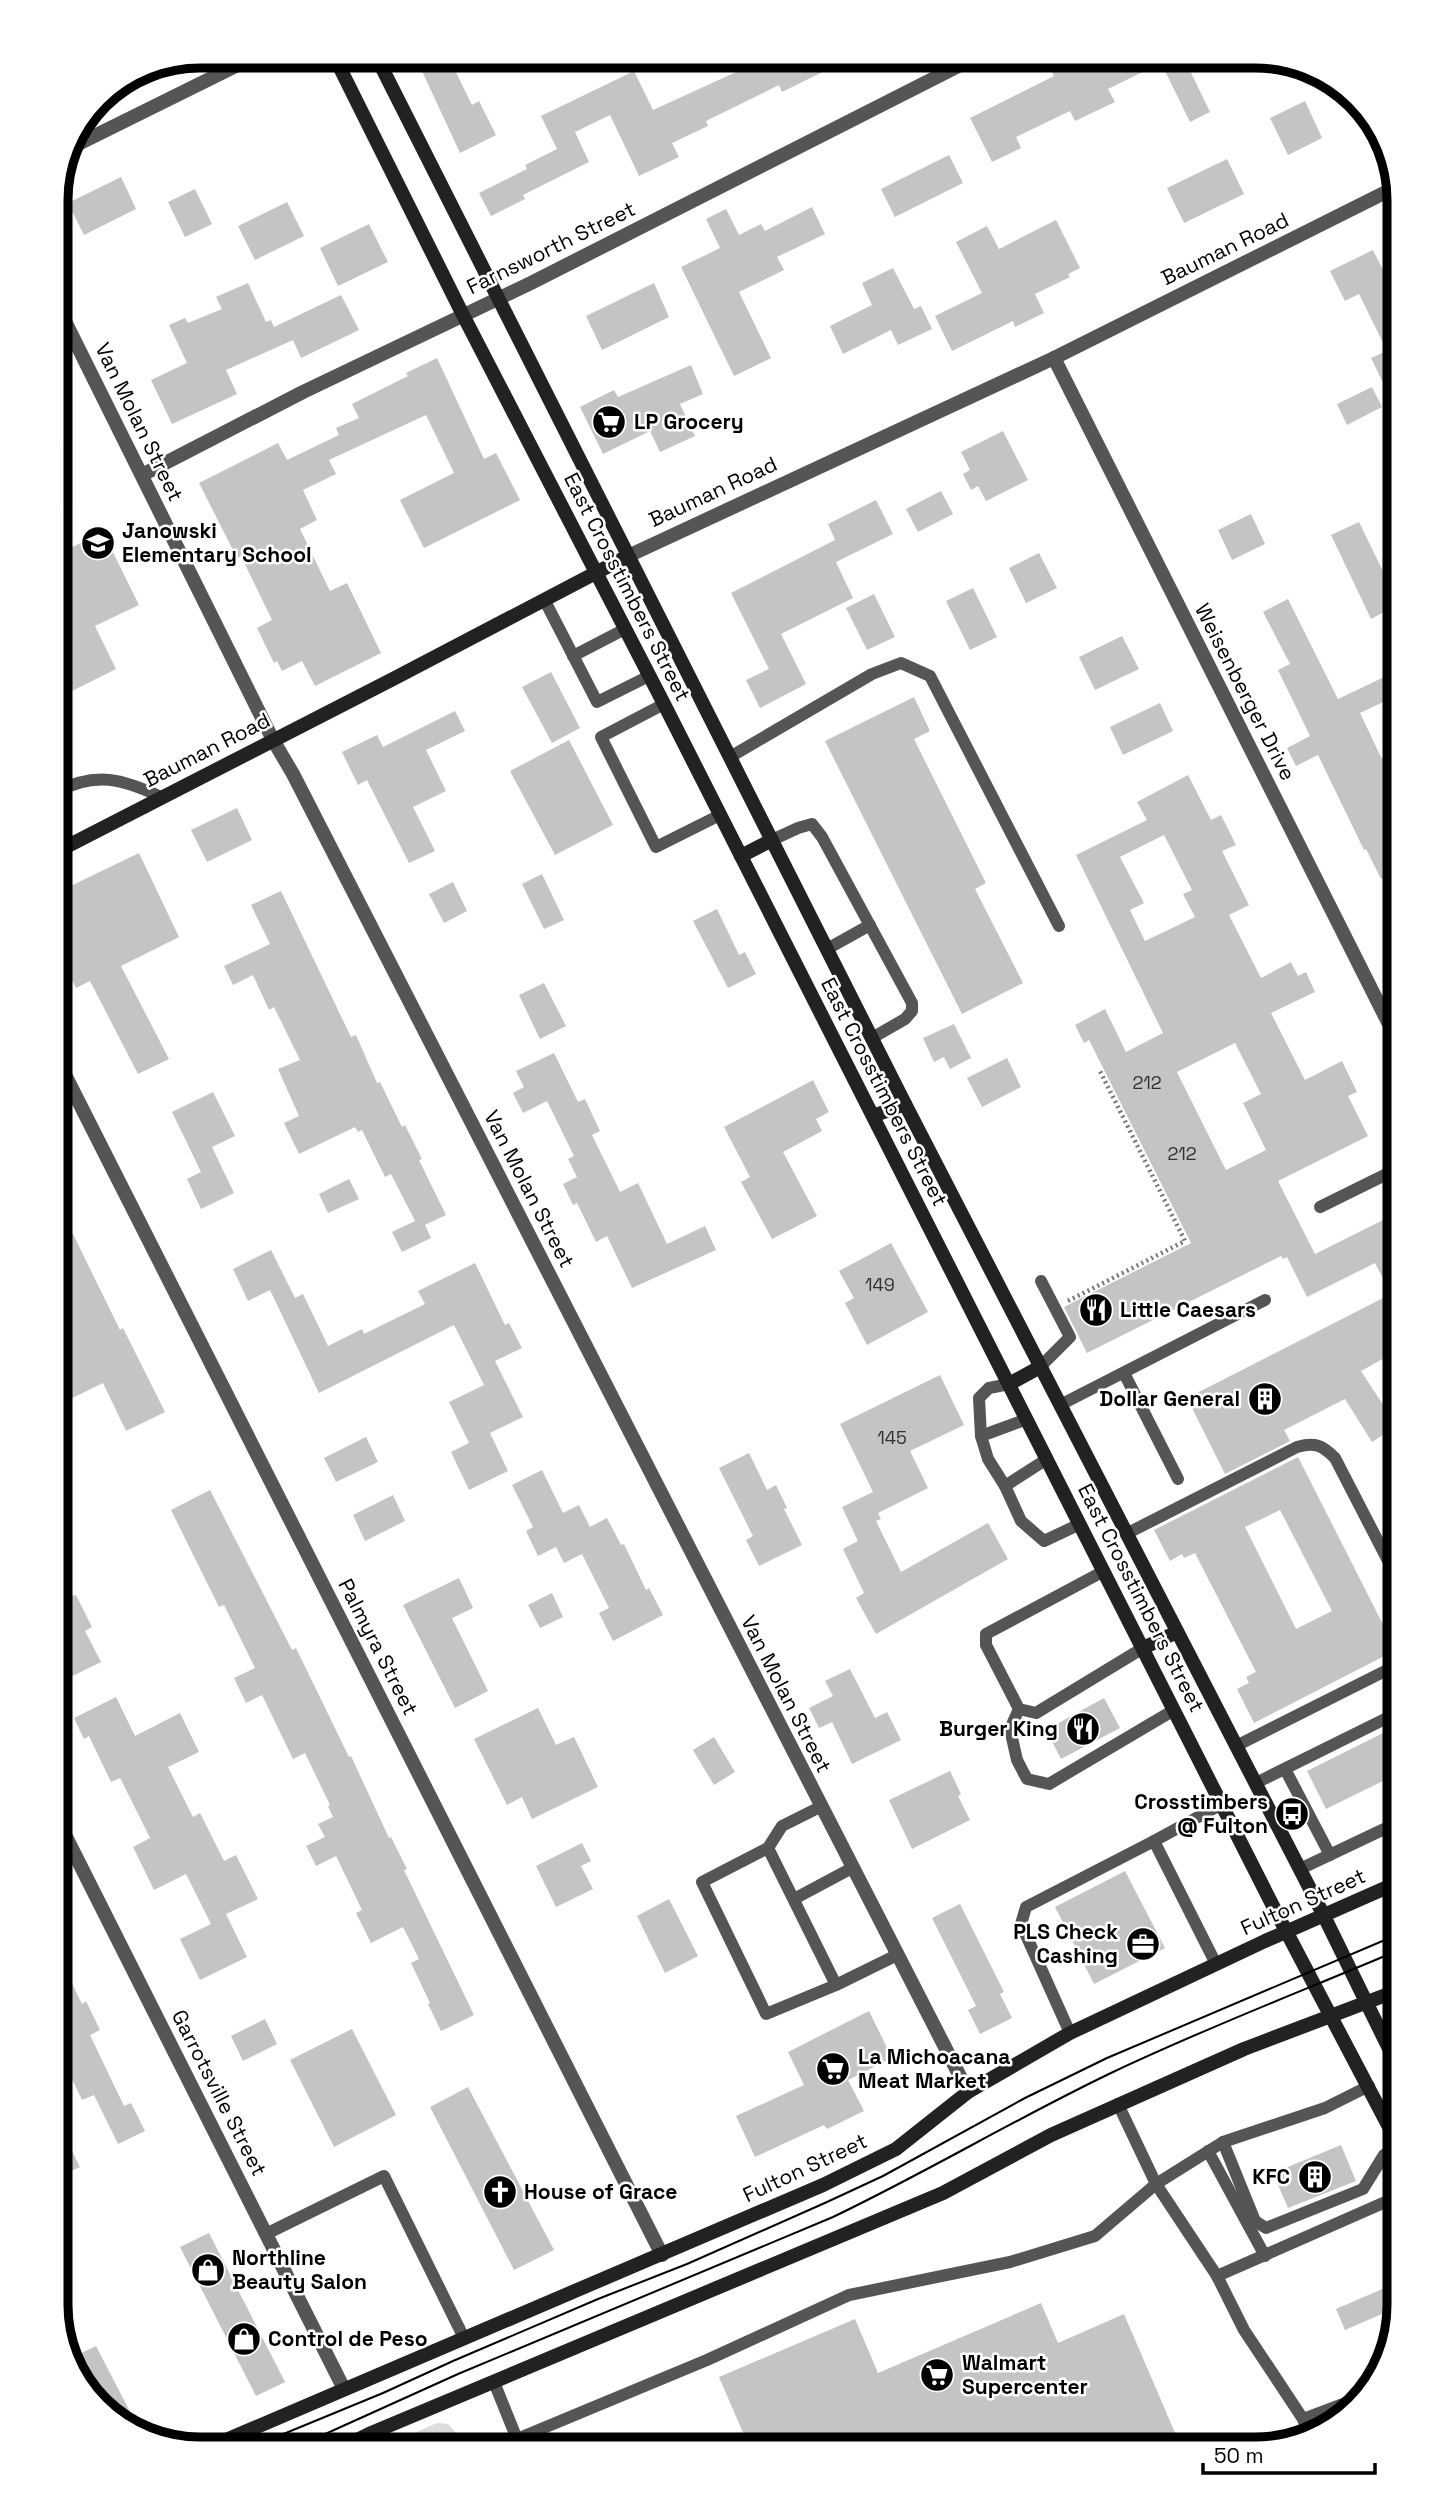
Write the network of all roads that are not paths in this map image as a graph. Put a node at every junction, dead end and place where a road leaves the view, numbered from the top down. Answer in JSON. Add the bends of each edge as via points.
{"nodes":[{"id":1,"x":230,"y":69,"type":"edge"},
{"id":2,"x":340,"y":69,"type":"edge"},
{"id":3,"x":383,"y":69,"type":"edge"},
{"id":4,"x":952,"y":69,"type":"edge"},
{"id":5,"x":82,"y":142,"type":"edge"},
{"id":6,"x":1386,"y":192,"type":"edge"},
{"id":7,"x":499,"y":298,"type":"junction"},
{"id":8,"x":463,"y":315,"type":"junction"},
{"id":9,"x":69,"y":329,"type":"edge"},
{"id":10,"x":1054,"y":358,"type":"junction"},
{"id":11,"x":142,"y":475,"type":"junction"},
{"id":12,"x":628,"y":556,"type":"junction"},
{"id":13,"x":596,"y":573,"type":"junction"},
{"id":14,"x":545,"y":601,"type":"junction"},
{"id":15,"x":625,"y":629,"type":"junction"},
{"id":16,"x":573,"y":656,"type":"junction"},
{"id":17,"x":649,"y":676,"type":"junction"},
{"id":18,"x":664,"y":704,"type":"junction"},
{"id":19,"x":273,"y":740,"type":"junction"},
{"id":20,"x":730,"y":757,"type":"junction"},
{"id":21,"x":69,"y":786,"type":"edge"},
{"id":22,"x":161,"y":797,"type":"junction"},
{"id":23,"x":720,"y":815,"type":"junction"},
{"id":24,"x":772,"y":840,"type":"junction"},
{"id":25,"x":69,"y":845,"type":"edge"},
{"id":26,"x":741,"y":856,"type":"junction"},
{"id":27,"x":870,"y":925,"type":"junction"},
{"id":28,"x":1059,"y":926,"type":"dead end"},
{"id":29,"x":827,"y":948,"type":"junction"},
{"id":30,"x":1387,"y":1020,"type":"edge"},
{"id":31,"x":872,"y":1038,"type":"junction"},
{"id":32,"x":69,"y":1083,"type":"edge"},
{"id":33,"x":905,"y":1104,"type":"junction"},
{"id":34,"x":873,"y":1116,"type":"junction"},
{"id":35,"x":1387,"y":1174,"type":"edge"},
{"id":36,"x":1320,"y":1207,"type":"dead end"},
{"id":37,"x":1041,"y":1280,"type":"dead end"},
{"id":38,"x":1265,"y":1300,"type":"dead end"},
{"id":39,"x":1040,"y":1367,"type":"junction"},
{"id":40,"x":1124,"y":1373,"type":"junction"},
{"id":41,"x":1009,"y":1384,"type":"junction"},
{"id":42,"x":1060,"y":1405,"type":"junction"},
{"id":43,"x":1027,"y":1419,"type":"junction"},
{"id":44,"x":981,"y":1436,"type":"junction"},
{"id":45,"x":1047,"y":1459,"type":"junction"},
{"id":46,"x":1178,"y":1479,"type":"dead end"},
{"id":47,"x":1005,"y":1486,"type":"junction"},
{"id":48,"x":1080,"y":1524,"type":"junction"},
{"id":49,"x":1126,"y":1534,"type":"junction"},
{"id":50,"x":1387,"y":1559,"type":"edge"},
{"id":51,"x":1104,"y":1571,"type":"junction"},
{"id":52,"x":1177,"y":1632,"type":"junction"},
{"id":53,"x":1143,"y":1648,"type":"junction"},
{"id":54,"x":1387,"y":1670,"type":"edge"},
{"id":55,"x":1019,"y":1709,"type":"junction"},
{"id":56,"x":1174,"y":1710,"type":"junction"},
{"id":57,"x":1387,"y":1718,"type":"edge"},
{"id":58,"x":1237,"y":1746,"type":"junction"},
{"id":59,"x":1284,"y":1769,"type":"junction"},
{"id":60,"x":1256,"y":1783,"type":"junction"},
{"id":61,"x":1222,"y":1804,"type":"junction"},
{"id":62,"x":820,"y":1807,"type":"junction"},
{"id":63,"x":1387,"y":1828,"type":"edge"},
{"id":64,"x":68,"y":1841,"type":"edge"},
{"id":65,"x":1154,"y":1841,"type":"junction"},
{"id":66,"x":768,"y":1847,"type":"junction"},
{"id":67,"x":1329,"y":1855,"type":"junction"},
{"id":68,"x":852,"y":1868,"type":"junction"},
{"id":69,"x":1300,"y":1869,"type":"junction"},
{"id":70,"x":1387,"y":1887,"type":"edge"},
{"id":71,"x":794,"y":1899,"type":"junction"},
{"id":72,"x":1324,"y":1916,"type":"junction"},
{"id":73,"x":1287,"y":1931,"type":"junction"},
{"id":74,"x":897,"y":1955,"type":"junction"},
{"id":75,"x":1216,"y":1964,"type":"junction"},
{"id":76,"x":836,"y":1984,"type":"junction"},
{"id":77,"x":1387,"y":1995,"type":"edge"},
{"id":78,"x":1366,"y":2003,"type":"junction"},
{"id":79,"x":1330,"y":2016,"type":"junction"},
{"id":80,"x":1070,"y":2033,"type":"junction"},
{"id":81,"x":1387,"y":2044,"type":"edge"},
{"id":82,"x":1369,"y":2087,"type":"junction"},
{"id":83,"x":968,"y":2092,"type":"junction"},
{"id":84,"x":1118,"y":2104,"type":"junction"},
{"id":85,"x":1387,"y":2123,"type":"edge"},
{"id":86,"x":1223,"y":2142,"type":"junction"},
{"id":87,"x":1208,"y":2151,"type":"junction"},
{"id":88,"x":1387,"y":2153,"type":"edge"},
{"id":89,"x":1156,"y":2184,"type":"junction"},
{"id":90,"x":1387,"y":2201,"type":"edge"},
{"id":91,"x":267,"y":2234,"type":"junction"},
{"id":92,"x":662,"y":2255,"type":"junction"},
{"id":93,"x":1265,"y":2256,"type":"junction"},
{"id":94,"x":1217,"y":2276,"type":"junction"},
{"id":95,"x":464,"y":2338,"type":"junction"},
{"id":96,"x":494,"y":2382,"type":"junction"},
{"id":97,"x":344,"y":2389,"type":"junction"},
{"id":98,"x":1341,"y":2404,"type":"edge"},
{"id":99,"x":1303,"y":2419,"type":"junction"},
{"id":100,"x":1306,"y":2426,"type":"edge"},
{"id":101,"x":369,"y":2434,"type":"joint"},
{"id":102,"x":235,"y":2436,"type":"edge"},
{"id":103,"x":365,"y":2436,"type":"edge"},
{"id":104,"x":516,"y":2436,"type":"edge"},
{"id":105,"x":536,"y":2436,"type":"edge"}],
"edges":[{"from":1,"to":5,"type":"street"},
{"from":2,"to":8,"type":"main road","name":"East Crosstimbers Street"},
{"from":3,"to":7,"type":"main road","name":"East Crosstimbers Street"},
{"from":4,"to":7,"type":"street","name":"Farnsworth Street"},
{"from":6,"to":10,"type":"street","name":"Bauman Road"},
{"from":7,"to":8,"type":"street","name":"Farnsworth Street"},
{"from":7,"to":12,"type":"main road","name":"East Crosstimbers Street"},
{"from":8,"to":11,"type":"street","name":"Farnsworth Street"},
{"from":8,"to":13,"type":"main road","name":"East Crosstimbers Street"},
{"from":9,"to":11,"type":"street","name":"Van Molan Street"},
{"from":10,"to":12,"type":"street","name":"Bauman Road"},
{"from":10,"to":30,"type":"street","name":"Weisenberger Drive"},
{"from":11,"to":19,"type":"street","name":"Van Molan Street"},
{"from":12,"to":13,"type":"main road","name":"Bauman Road"},
{"from":12,"to":20,"type":"main road","name":"East Crosstimbers Street"},
{"from":13,"to":14,"type":"main road","name":"Bauman Road"},
{"from":13,"to":15,"type":"main road","name":"East Crosstimbers Street"},
{"from":14,"to":16,"type":"lane"},
{"from":14,"to":19,"type":"main road","name":"Bauman Road"},
{"from":15,"to":16,"type":"lane"},
{"from":15,"to":17,"type":"main road","name":"East Crosstimbers Street"},
{"from":16,"to":17,"type":"lane","via":[[597,702]]},
{"from":17,"to":18,"type":"main road","name":"East Crosstimbers Street"},
{"from":18,"to":23,"type":"main road","name":"East Crosstimbers Street"},
{"from":18,"to":23,"type":"lane","via":[[601,737],[656,847]]},
{"from":19,"to":22,"type":"main road","name":"Bauman Road"},
{"from":19,"to":62,"type":"street","name":"Van Molan Street"},
{"from":20,"to":24,"type":"main road","name":"East Crosstimbers Street"},
{"from":20,"to":28,"type":"lane","via":[[872,674],[901,663],[930,676]]},
{"from":21,"to":22,"type":"lane","via":[[101,779],[129,782]]},
{"from":22,"to":25,"type":"main road","name":"Bauman Road"},
{"from":23,"to":26,"type":"main road","name":"East Crosstimbers Street"},
{"from":24,"to":26,"type":"main road"},
{"from":24,"to":27,"type":"lane","via":[[812,824]]},
{"from":24,"to":29,"type":"main road","name":"East Crosstimbers Street"},
{"from":26,"to":34,"type":"main road","name":"East Crosstimbers Street"},
{"from":27,"to":29,"type":"lane"},
{"from":27,"to":31,"type":"lane","via":[[912,1003],[905,1019]]},
{"from":29,"to":31,"type":"main road","name":"East Crosstimbers Street"},
{"from":31,"to":33,"type":"main road","name":"East Crosstimbers Street"},
{"from":32,"to":92,"type":"street","name":"Palmyra Street"},
{"from":33,"to":34,"type":"main road"},
{"from":33,"to":39,"type":"main road","name":"East Crosstimbers Street"},
{"from":34,"to":41,"type":"main road","name":"East Crosstimbers Street"},
{"from":35,"to":36,"type":"lane"},
{"from":37,"to":39,"type":"lane","via":[[1070,1337]]},
{"from":38,"to":40,"type":"lane"},
{"from":39,"to":41,"type":"main road"},
{"from":39,"to":42,"type":"main road","name":"East Crosstimbers Street"},
{"from":40,"to":42,"type":"lane"},
{"from":40,"to":46,"type":"lane"},
{"from":41,"to":43,"type":"main road","name":"East Crosstimbers Street"},
{"from":41,"to":44,"type":"lane","via":[[989,1388],[979,1398]]},
{"from":42,"to":49,"type":"main road","name":"East Crosstimbers Street"},
{"from":43,"to":44,"type":"lane"},
{"from":43,"to":45,"type":"main road","name":"East Crosstimbers Street"},
{"from":44,"to":47,"type":"lane","via":[[988,1459]]},
{"from":45,"to":47,"type":"lane"},
{"from":45,"to":48,"type":"main road","name":"East Crosstimbers Street"},
{"from":47,"to":48,"type":"lane","via":[[1021,1521],[1044,1541]]},
{"from":48,"to":51,"type":"main road","name":"East Crosstimbers Street"},
{"from":49,"to":50,"type":"lane","via":[[1311,1443],[1324,1446],[1335,1458]]},
{"from":49,"to":52,"type":"main road","name":"East Crosstimbers Street"},
{"from":51,"to":53,"type":"main road","name":"East Crosstimbers Street"},
{"from":51,"to":55,"type":"lane","via":[[986,1634],[986,1646]]},
{"from":52,"to":53,"type":"main road"},
{"from":52,"to":58,"type":"main road","name":"East Crosstimbers Street"},
{"from":53,"to":55,"type":"lane","via":[[1036,1713]]},
{"from":53,"to":56,"type":"main road","name":"East Crosstimbers Street"},
{"from":54,"to":58,"type":"lane"},
{"from":55,"to":56,"type":"lane","via":[[1010,1729],[1017,1760],[1027,1779],[1049,1784]]},
{"from":56,"to":61,"type":"main road","name":"East Crosstimbers Street"},
{"from":57,"to":59,"type":"lane"},
{"from":58,"to":60,"type":"main road","name":"East Crosstimbers Street"},
{"from":59,"to":60,"type":"lane"},
{"from":59,"to":67,"type":"lane"},
{"from":60,"to":69,"type":"main road","name":"East Crosstimbers Street"},
{"from":61,"to":65,"type":"lane"},
{"from":61,"to":73,"type":"main road","name":"East Crosstimbers Street"},
{"from":62,"to":66,"type":"lane","via":[[782,1826]]},
{"from":62,"to":68,"type":"street","name":"Van Molan Street"},
{"from":63,"to":67,"type":"lane"},
{"from":64,"to":91,"type":"street","name":"Garrotsville Street"},
{"from":65,"to":75,"type":"lane"},
{"from":65,"to":80,"type":"lane","via":[[1026,1907],[1021,1924]]},
{"from":66,"to":71,"type":"lane"},
{"from":66,"to":76,"type":"lane","via":[[702,1882],[766,2014]]},
{"from":67,"to":69,"type":"lane"},
{"from":68,"to":71,"type":"lane"},
{"from":68,"to":74,"type":"street","name":"Van Molan Street"},
{"from":69,"to":72,"type":"main road","name":"East Crosstimbers Street"},
{"from":70,"to":72,"type":"main road","name":"Fulton Street"},
{"from":71,"to":76,"type":"lane"},
{"from":72,"to":73,"type":"main road","name":"Fulton Street"},
{"from":72,"to":78,"type":"main road","name":"East Crosstimbers Street"},
{"from":73,"to":75,"type":"main road","name":"Fulton Street"},
{"from":73,"to":79,"type":"main road","name":"East Crosstimbers Street"},
{"from":74,"to":76,"type":"lane"},
{"from":74,"to":83,"type":"street","name":"Van Molan Street"},
{"from":75,"to":80,"type":"main road","name":"Fulton Street"},
{"from":77,"to":78,"type":"main road"},
{"from":78,"to":79,"type":"main road"},
{"from":78,"to":81,"type":"main road","name":"East Crosstimbers Street"},
{"from":79,"to":82,"type":"main road","name":"East Crosstimbers Street"},
{"from":79,"to":84,"type":"main road"},
{"from":80,"to":83,"type":"main road","name":"Fulton Street"},
{"from":82,"to":85,"type":"main road","name":"East Crosstimbers Street"},
{"from":82,"to":86,"type":"lane","via":[[1325,2108]]},
{"from":83,"to":92,"type":"main road","name":"Fulton Street","via":[[896,2149]]},
{"from":84,"to":89,"type":"lane"},
{"from":84,"to":96,"type":"main road","via":[[943,2193]]},
{"from":86,"to":87,"type":"lane"},
{"from":86,"to":88,"type":"lane","via":[[1255,2221],[1266,2228],[1363,2189]]},
{"from":87,"to":89,"type":"lane"},
{"from":87,"to":93,"type":"lane"},
{"from":89,"to":94,"type":"lane"},
{"from":89,"to":105,"type":"lane","via":[[1095,2236],[1010,2262],[849,2295]]},
{"from":90,"to":93,"type":"lane"},
{"from":91,"to":95,"type":"lane","via":[[384,2176]]},
{"from":91,"to":97,"type":"street","name":"Garrotsville Street"},
{"from":92,"to":95,"type":"main road","name":"Fulton Street"},
{"from":93,"to":94,"type":"lane"},
{"from":94,"to":99,"type":"lane","via":[[1244,2330]]},
{"from":95,"to":97,"type":"main road","name":"Fulton Street"},
{"from":96,"to":101,"type":"main road"},
{"from":96,"to":104,"type":"lane"},
{"from":97,"to":102,"type":"main road","name":"Fulton Street"},
{"from":98,"to":99,"type":"lane"},
{"from":99,"to":100,"type":"lane"},
{"from":101,"to":103,"type":"main road"}]}
